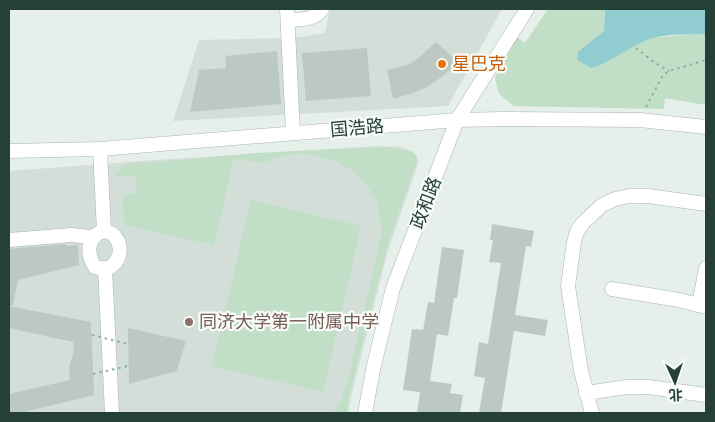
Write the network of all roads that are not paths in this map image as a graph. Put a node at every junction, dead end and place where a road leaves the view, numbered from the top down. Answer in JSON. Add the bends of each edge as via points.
{"nodes":[{"id":1,"x":322,"y":9,"type":"edge"},
{"id":2,"x":527,"y":9,"type":"edge"},
{"id":3,"x":287,"y":14,"type":"edge"},
{"id":4,"x":457,"y":120,"type":"junction"},
{"id":5,"x":706,"y":127,"type":"edge"},
{"id":6,"x":293,"y":133,"type":"junction"},
{"id":7,"x":100,"y":149,"type":"junction"},
{"id":8,"x":9,"y":151,"type":"edge"},
{"id":9,"x":706,"y":204,"type":"edge"},
{"id":10,"x":98,"y":234,"type":"junction"},
{"id":11,"x":9,"y":240,"type":"edge"},
{"id":12,"x":105,"y":268,"type":"junction"},
{"id":13,"x":706,"y":268,"type":"edge"},
{"id":14,"x":612,"y":289,"type":"dead end"},
{"id":15,"x":703,"y":306,"type":"edge"},
{"id":16,"x":586,"y":393,"type":"junction"},
{"id":17,"x":706,"y":395,"type":"edge"},
{"id":18,"x":112,"y":413,"type":"edge"},
{"id":19,"x":365,"y":413,"type":"edge"},
{"id":20,"x":592,"y":413,"type":"edge"}],
"edges":[{"from":1,"to":3,"type":"street","via":[[317,16],[310,18]]},
{"from":2,"to":4,"type":"street","name":"政和路"},
{"from":3,"to":6,"type":"street"},
{"from":4,"to":5,"type":"street","name":"国浩路","via":[[640,120]]},
{"from":4,"to":6,"type":"street","name":"国浩路"},
{"from":4,"to":19,"type":"street","name":"政和路","via":[[394,288]]},
{"from":6,"to":7,"type":"street","name":"国浩路"},
{"from":7,"to":8,"type":"street","name":"国浩路"},
{"from":7,"to":10,"type":"street"},
{"from":9,"to":16,"type":"street","via":[[629,196],[602,205],[583,223],[574,242],[568,286]]},
{"from":10,"to":11,"type":"street"},
{"from":10,"to":12,"type":"street","via":[[90,244],[92,262],[95,267]]},
{"from":10,"to":12,"type":"street","via":[[112,233],[120,247],[115,264]]},
{"from":12,"to":18,"type":"street"},
{"from":13,"to":15,"type":"street"},
{"from":14,"to":15,"type":"street"},
{"from":16,"to":17,"type":"street","via":[[627,387]]},
{"from":16,"to":20,"type":"street"}]}
